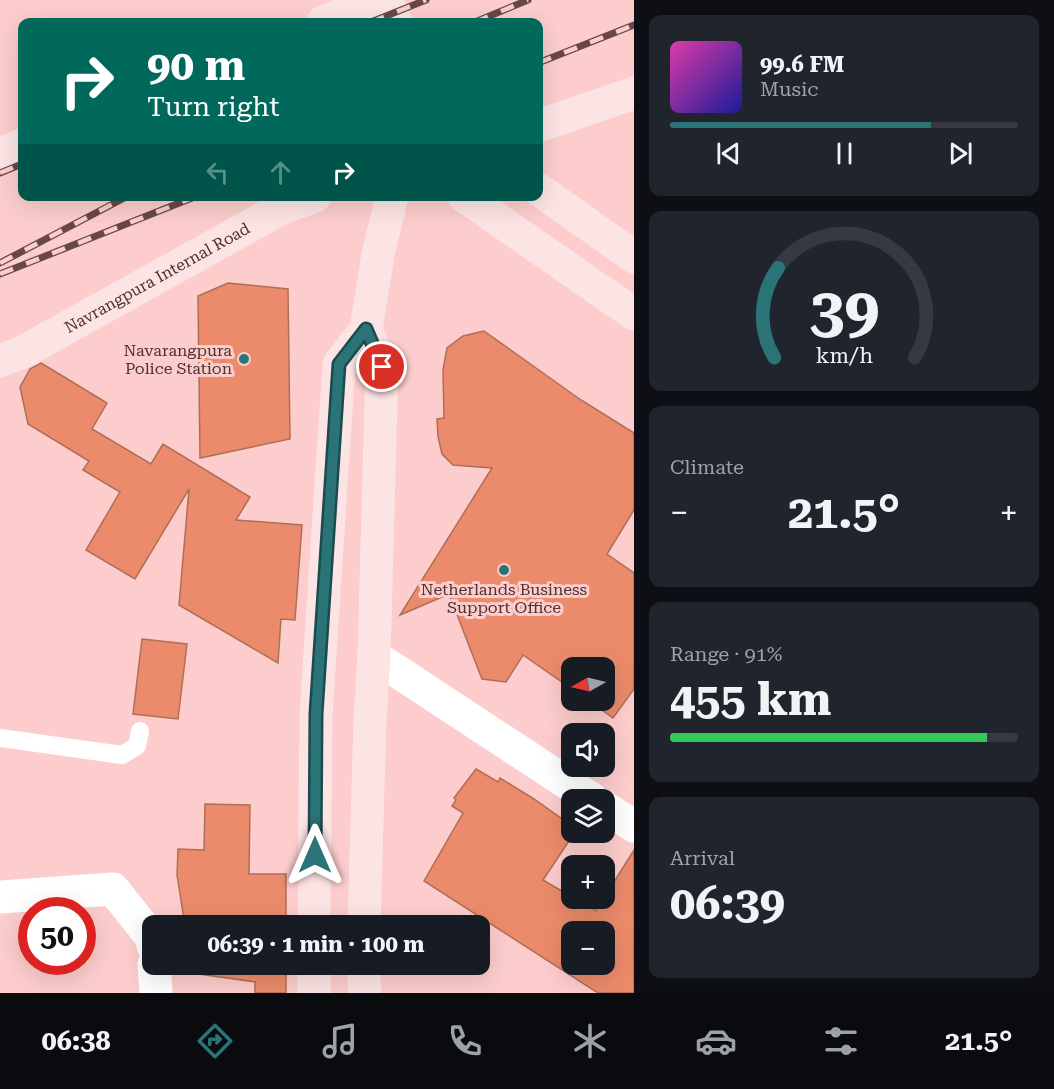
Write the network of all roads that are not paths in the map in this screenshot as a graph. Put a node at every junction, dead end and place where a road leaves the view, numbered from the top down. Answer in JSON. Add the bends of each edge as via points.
{"nodes":[{"id":1,"x":377,"y":0,"type":"edge"},
{"id":2,"x":386,"y":0,"type":"edge"},
{"id":3,"x":327,"y":16,"type":"edge"},
{"id":4,"x":394,"y":18,"type":"edge"},
{"id":5,"x":634,"y":93,"type":"edge"},
{"id":6,"x":543,"y":124,"type":"edge"},
{"id":7,"x":18,"y":147,"type":"edge"},
{"id":8,"x":0,"y":154,"type":"edge"},
{"id":9,"x":543,"y":193,"type":"edge"},
{"id":10,"x":302,"y":201,"type":"edge"},
{"id":11,"x":391,"y":201,"type":"edge"},
{"id":12,"x":471,"y":201,"type":"edge"},
{"id":13,"x":634,"y":257,"type":"edge"},
{"id":14,"x":634,"y":314,"type":"edge"},
{"id":15,"x":366,"y":329,"type":"junction"},
{"id":16,"x":0,"y":361,"type":"edge"},
{"id":17,"x":374,"y":656,"type":"junction"},
{"id":18,"x":140,"y":731,"type":"dead end"},
{"id":19,"x":0,"y":738,"type":"edge"},
{"id":20,"x":576,"y":789,"type":"edge"},
{"id":21,"x":615,"y":814,"type":"edge"},
{"id":22,"x":634,"y":826,"type":"edge"},
{"id":23,"x":0,"y":897,"type":"edge"},
{"id":24,"x":314,"y":915,"type":"edge"},
{"id":25,"x":364,"y":915,"type":"edge"},
{"id":26,"x":142,"y":925,"type":"edge"},
{"id":27,"x":155,"y":975,"type":"edge"},
{"id":28,"x":314,"y":975,"type":"edge"},
{"id":29,"x":364,"y":975,"type":"edge"},
{"id":30,"x":156,"y":993,"type":"edge"},
{"id":31,"x":314,"y":993,"type":"edge"},
{"id":32,"x":365,"y":993,"type":"edge"}],
"edges":[{"from":1,"to":3,"type":"main road"},
{"from":2,"to":4,"type":"main road"},
{"from":5,"to":6,"type":"main road"},
{"from":7,"to":8,"type":"main road"},
{"from":9,"to":13,"type":"main road"},
{"from":10,"to":16,"type":"main road","name":"Navrangpura Internal Road","via":[[280,209],[23,352]]},
{"from":11,"to":15,"type":"main road"},
{"from":12,"to":14,"type":"main road"},
{"from":15,"to":17,"type":"main road","via":[[382,367]]},
{"from":15,"to":24,"type":"main road","via":[[339,364],[316,714]]},
{"from":17,"to":20,"type":"street"},
{"from":17,"to":25,"type":"main road"},
{"from":18,"to":19,"type":"lane","via":[[137,746],[122,755]]},
{"from":21,"to":22,"type":"street"},
{"from":23,"to":26,"type":"street","via":[[113,889]]},
{"from":27,"to":30,"type":"street"},
{"from":28,"to":31,"type":"main road"},
{"from":29,"to":32,"type":"main road"}]}
